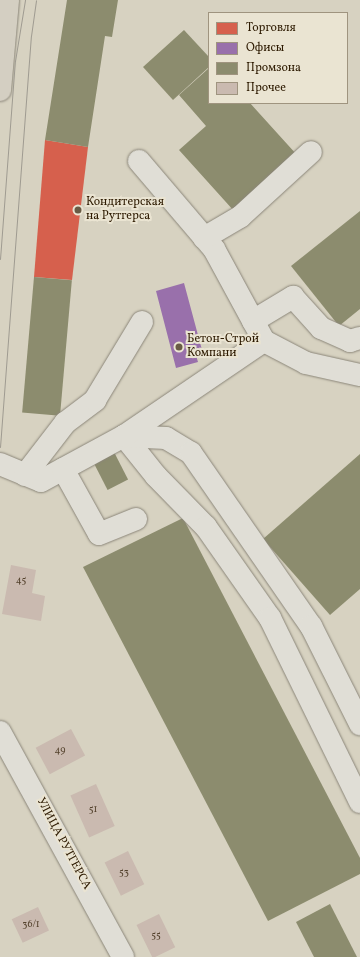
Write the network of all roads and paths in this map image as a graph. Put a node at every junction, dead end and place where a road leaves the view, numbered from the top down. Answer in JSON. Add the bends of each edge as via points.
{"nodes":[{"id":1,"x":8,"y":0,"type":"edge"},
{"id":2,"x":0,"y":90,"type":"edge"},
{"id":3,"x":311,"y":152,"type":"dead end"},
{"id":4,"x":139,"y":161,"type":"dead end"},
{"id":5,"x":204,"y":238,"type":"junction"},
{"id":6,"x":253,"y":321,"type":"junction"},
{"id":7,"x":142,"y":322,"type":"dead end"},
{"id":8,"x":360,"y":338,"type":"edge"},
{"id":9,"x":264,"y":341,"type":"junction"},
{"id":10,"x":360,"y":375,"type":"edge"},
{"id":11,"x":124,"y":436,"type":"junction"},
{"id":12,"x":0,"y":464,"type":"edge"},
{"id":13,"x":64,"y":469,"type":"junction"},
{"id":14,"x":25,"y":475,"type":"junction"},
{"id":15,"x":136,"y":519,"type":"dead end"},
{"id":16,"x":353,"y":696,"type":"edge"},
{"id":17,"x":360,"y":724,"type":"edge"},
{"id":18,"x":0,"y":732,"type":"edge"},
{"id":19,"x":360,"y":802,"type":"edge"},
{"id":20,"x":123,"y":957,"type":"edge"}],
"edges":[{"from":1,"to":2,"type":"main road"},
{"from":3,"to":5,"type":"lane","via":[[240,217]]},
{"from":4,"to":5,"type":"lane"},
{"from":5,"to":6,"type":"lane"},
{"from":6,"to":8,"type":"lane","via":[[293,297],[320,328],[350,341]]},
{"from":6,"to":9,"type":"lane"},
{"from":7,"to":14,"type":"lane","via":[[95,400],[65,423]]},
{"from":9,"to":10,"type":"lane","via":[[306,363]]},
{"from":9,"to":11,"type":"lane"},
{"from":11,"to":13,"type":"lane"},
{"from":11,"to":16,"type":"lane","via":[[166,438],[191,453],[311,626]]},
{"from":11,"to":19,"type":"lane","via":[[156,476],[206,527],[270,618]]},
{"from":12,"to":14,"type":"lane"},
{"from":13,"to":14,"type":"lane","via":[[41,481]]},
{"from":13,"to":15,"type":"lane","via":[[98,534]]},
{"from":16,"to":17,"type":"lane"},
{"from":18,"to":20,"type":"lane","name":"УЛИЦА РУТГЕРСА"}]}
